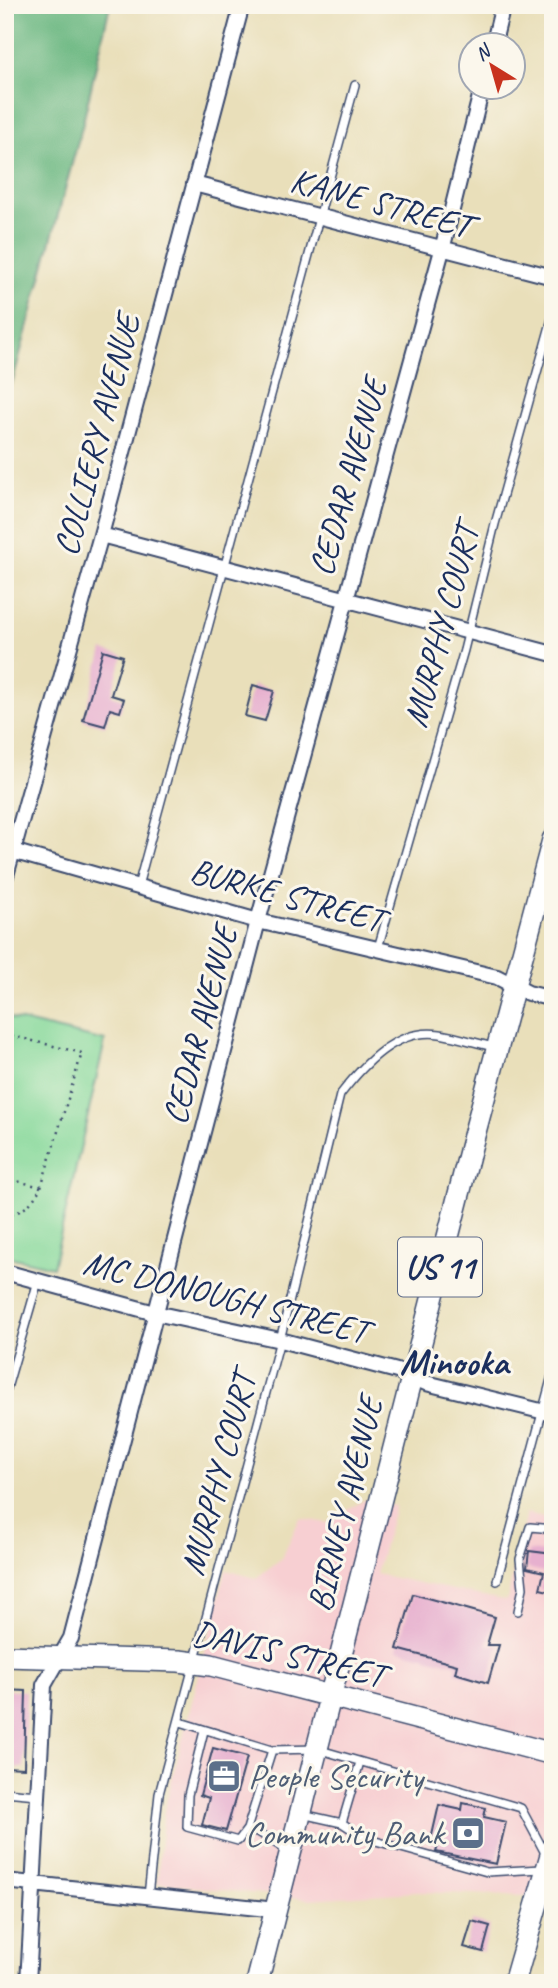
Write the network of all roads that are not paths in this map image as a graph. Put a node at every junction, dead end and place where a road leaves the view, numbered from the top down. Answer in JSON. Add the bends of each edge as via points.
{"nodes":[{"id":1,"x":242,"y":5,"type":"edge"},
{"id":2,"x":503,"y":5,"type":"edge"},
{"id":3,"x":496,"y":32,"type":"edge"},
{"id":4,"x":355,"y":85,"type":"dead end"},
{"id":5,"x":479,"y":102,"type":"edge"},
{"id":6,"x":194,"y":184,"type":"junction"},
{"id":7,"x":317,"y":217,"type":"junction"},
{"id":8,"x":442,"y":250,"type":"junction"},
{"id":9,"x":553,"y":277,"type":"edge"},
{"id":10,"x":553,"y":315,"type":"edge"},
{"id":11,"x":102,"y":535,"type":"junction"},
{"id":12,"x":224,"y":565,"type":"junction"},
{"id":13,"x":345,"y":600,"type":"junction"},
{"id":14,"x":469,"y":632,"type":"junction"},
{"id":15,"x":553,"y":654,"type":"edge"},
{"id":16,"x":553,"y":840,"type":"edge"},
{"id":17,"x":9,"y":849,"type":"edge"},
{"id":18,"x":5,"y":879,"type":"edge"},
{"id":19,"x":138,"y":886,"type":"junction"},
{"id":20,"x":258,"y":921,"type":"junction"},
{"id":21,"x":378,"y":950,"type":"junction"},
{"id":22,"x":514,"y":986,"type":"junction"},
{"id":23,"x":553,"y":999,"type":"edge"},
{"id":24,"x":497,"y":1048,"type":"junction"},
{"id":25,"x":5,"y":1272,"type":"edge"},
{"id":26,"x":38,"y":1281,"type":"junction"},
{"id":27,"x":155,"y":1313,"type":"junction"},
{"id":28,"x":280,"y":1340,"type":"junction"},
{"id":29,"x":553,"y":1372,"type":"edge"},
{"id":30,"x":412,"y":1377,"type":"junction"},
{"id":31,"x":5,"y":1395,"type":"edge"},
{"id":32,"x":548,"y":1413,"type":"edge"},
{"id":33,"x":553,"y":1529,"type":"edge"},
{"id":34,"x":497,"y":1581,"type":"dead end"},
{"id":35,"x":517,"y":1611,"type":"dead end"},
{"id":36,"x":5,"y":1656,"type":"edge"},
{"id":37,"x":62,"y":1656,"type":"junction"},
{"id":38,"x":195,"y":1663,"type":"junction"},
{"id":39,"x":330,"y":1696,"type":"junction"},
{"id":40,"x":180,"y":1721,"type":"junction"},
{"id":41,"x":204,"y":1731,"type":"junction"},
{"id":42,"x":317,"y":1749,"type":"junction"},
{"id":43,"x":272,"y":1750,"type":"junction"},
{"id":44,"x":553,"y":1754,"type":"edge"},
{"id":45,"x":360,"y":1762,"type":"junction"},
{"id":46,"x":5,"y":1792,"type":"edge"},
{"id":47,"x":38,"y":1795,"type":"junction"},
{"id":48,"x":300,"y":1813,"type":"junction"},
{"id":49,"x":342,"y":1823,"type":"junction"},
{"id":50,"x":247,"y":1829,"type":"junction"},
{"id":51,"x":290,"y":1853,"type":"junction"},
{"id":52,"x":550,"y":1859,"type":"edge"},
{"id":53,"x":5,"y":1881,"type":"edge"},
{"id":54,"x":34,"y":1884,"type":"junction"},
{"id":55,"x":148,"y":1896,"type":"junction"},
{"id":56,"x":545,"y":1901,"type":"edge"},
{"id":57,"x":276,"y":1910,"type":"junction"},
{"id":58,"x":29,"y":1983,"type":"edge"},
{"id":59,"x":257,"y":1983,"type":"edge"},
{"id":60,"x":514,"y":1983,"type":"edge"}],
"edges":[{"from":1,"to":6,"type":"street","name":"COLLIERY AVENUE"},
{"from":2,"to":3,"type":"street"},
{"from":4,"to":7,"type":"lane"},
{"from":5,"to":8,"type":"street","name":"CEDAR AVENUE"},
{"from":6,"to":7,"type":"street","name":"KANE STREET"},
{"from":6,"to":11,"type":"street","name":"COLLIERY AVENUE"},
{"from":7,"to":8,"type":"street","name":"KANE STREET"},
{"from":7,"to":12,"type":"lane"},
{"from":8,"to":9,"type":"street","name":"KANE STREET"},
{"from":8,"to":13,"type":"street","name":"CEDAR AVENUE"},
{"from":10,"to":14,"type":"lane","name":"MURPHY COURT"},
{"from":11,"to":12,"type":"street"},
{"from":11,"to":17,"type":"street","name":"COLLIERY AVENUE"},
{"from":12,"to":13,"type":"street"},
{"from":12,"to":19,"type":"lane"},
{"from":13,"to":14,"type":"street"},
{"from":13,"to":20,"type":"street","name":"CEDAR AVENUE"},
{"from":14,"to":15,"type":"street"},
{"from":14,"to":21,"type":"lane","name":"MURPHY COURT"},
{"from":16,"to":22,"type":"main road","name":"BIRNEY AVENUE","number":"US 11"},
{"from":17,"to":18,"type":"street","name":"COLLIERY AVENUE"},
{"from":17,"to":19,"type":"street","name":"BURKE STREET"},
{"from":19,"to":20,"type":"street","name":"BURKE STREET"},
{"from":20,"to":21,"type":"street","name":"BURKE STREET"},
{"from":20,"to":27,"type":"street","name":"CEDAR AVENUE"},
{"from":21,"to":22,"type":"street","name":"BURKE STREET","via":[[497,977]]},
{"from":22,"to":23,"type":"street","name":"BURKE STREET"},
{"from":22,"to":24,"type":"main road","name":"BIRNEY AVENUE","number":"US 11"},
{"from":24,"to":28,"type":"lane","name":"MURPHY COURT","via":[[437,1033],[409,1037],[385,1048],[340,1095]]},
{"from":24,"to":30,"type":"main road","name":"BIRNEY AVENUE","number":"US 11"},
{"from":25,"to":26,"type":"street","name":"MC DONOUGH STREET"},
{"from":26,"to":27,"type":"street","name":"MC DONOUGH STREET"},
{"from":26,"to":31,"type":"lane"},
{"from":27,"to":28,"type":"street","name":"MC DONOUGH STREET"},
{"from":27,"to":37,"type":"street","name":"CEDAR AVENUE","via":[[71,1638]]},
{"from":28,"to":30,"type":"street","name":"MC DONOUGH STREET"},
{"from":28,"to":38,"type":"lane","name":"MURPHY COURT"},
{"from":29,"to":32,"type":"lane"},
{"from":30,"to":32,"type":"street","name":"MC DONOUGH STREET"},
{"from":30,"to":39,"type":"main road","name":"BIRNEY AVENUE","number":"US 11"},
{"from":32,"to":34,"type":"lane"},
{"from":33,"to":35,"type":"lane","via":[[530,1527],[520,1559],[523,1588]]},
{"from":36,"to":37,"type":"main road","name":"DAVIS STREET"},
{"from":37,"to":38,"type":"main road","name":"DAVIS STREET"},
{"from":37,"to":47,"type":"street","name":"CEDAR AVENUE","via":[[44,1685]]},
{"from":38,"to":39,"type":"main road","name":"DAVIS STREET"},
{"from":38,"to":40,"type":"lane","name":"MURPHY COURT"},
{"from":39,"to":42,"type":"main road","name":"BIRNEY AVENUE","number":"US 11"},
{"from":39,"to":44,"type":"main road","name":"DAVIS STREET"},
{"from":40,"to":41,"type":"lane"},
{"from":40,"to":55,"type":"lane","name":"MURPHY COURT","via":[[156,1805]]},
{"from":41,"to":43,"type":"lane"},
{"from":41,"to":50,"type":"lane","via":[[188,1795],[187,1828],[238,1842]]},
{"from":42,"to":43,"type":"lane"},
{"from":42,"to":45,"type":"lane"},
{"from":42,"to":48,"type":"main road","name":"BIRNEY AVENUE","number":"US 11"},
{"from":43,"to":50,"type":"lane"},
{"from":45,"to":49,"type":"lane"},
{"from":45,"to":52,"type":"lane","via":[[521,1808]]},
{"from":46,"to":47,"type":"lane"},
{"from":47,"to":54,"type":"street","name":"CEDAR AVENUE"},
{"from":48,"to":49,"type":"lane"},
{"from":48,"to":51,"type":"main road","name":"BIRNEY AVENUE","number":"US 11"},
{"from":49,"to":52,"type":"lane","via":[[365,1839],[486,1872]]},
{"from":50,"to":51,"type":"lane"},
{"from":51,"to":57,"type":"main road","name":"BIRNEY AVENUE","number":"US 11"},
{"from":52,"to":56,"type":"main road"},
{"from":53,"to":54,"type":"street"},
{"from":54,"to":55,"type":"street"},
{"from":54,"to":58,"type":"street","name":"CEDAR AVENUE"},
{"from":55,"to":57,"type":"street"},
{"from":56,"to":60,"type":"main road"},
{"from":57,"to":59,"type":"main road","name":"BIRNEY AVENUE","number":"US 11"}]}
